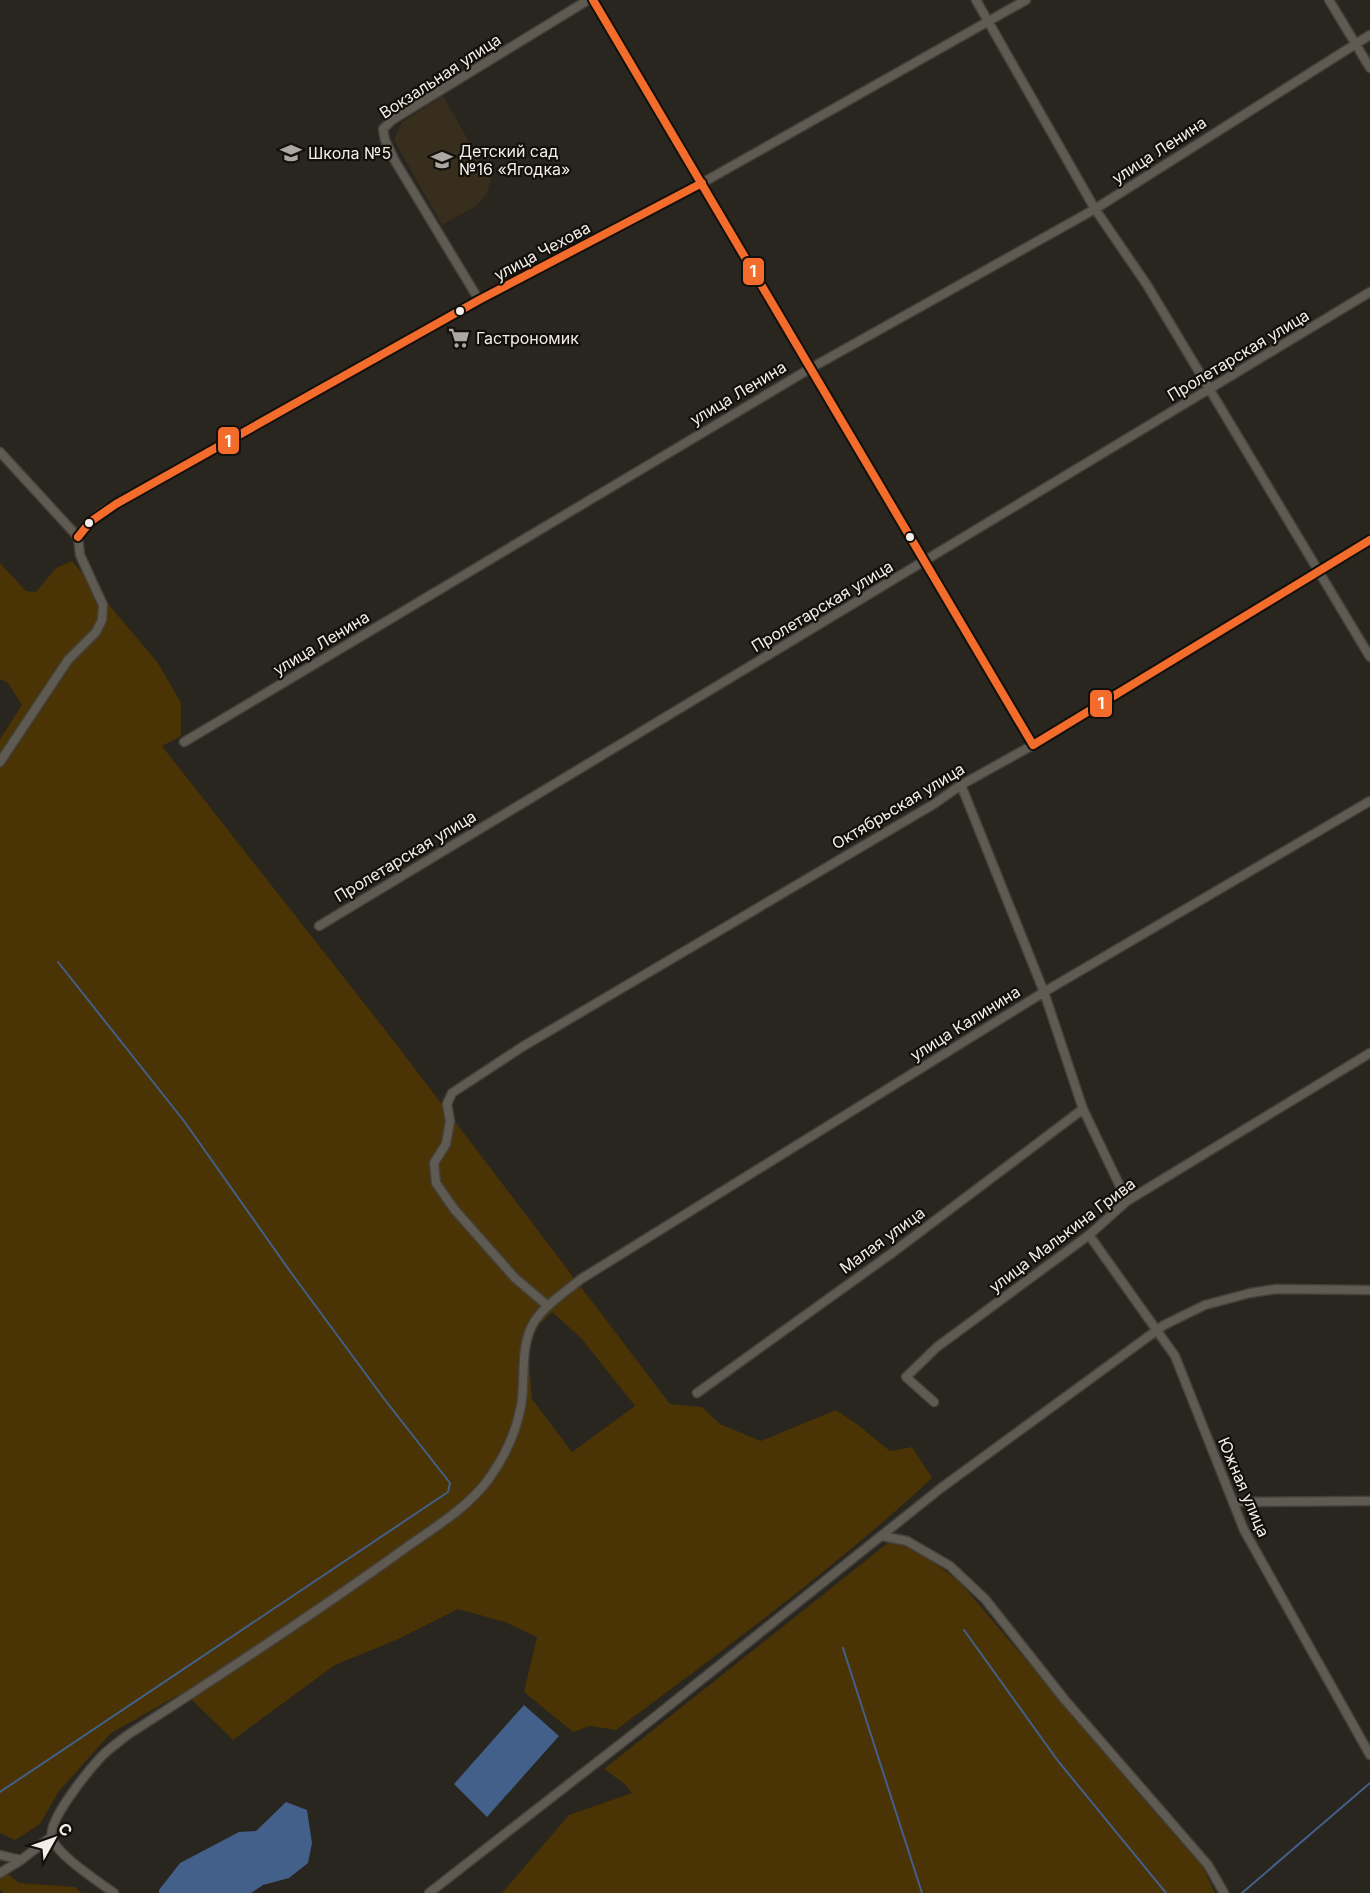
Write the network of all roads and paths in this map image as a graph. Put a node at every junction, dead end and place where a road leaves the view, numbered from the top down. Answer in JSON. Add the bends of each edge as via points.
{"nodes":[{"id":1,"x":588,"y":0,"type":"edge"},
{"id":2,"x":593,"y":0,"type":"edge"},
{"id":3,"x":976,"y":0,"type":"edge"},
{"id":4,"x":1026,"y":0,"type":"edge"},
{"id":5,"x":1329,"y":0,"type":"edge"},
{"id":6,"x":989,"y":22,"type":"junction"},
{"id":7,"x":1370,"y":35,"type":"edge"},
{"id":8,"x":1356,"y":44,"type":"junction"},
{"id":9,"x":1370,"y":68,"type":"edge"},
{"id":10,"x":702,"y":183,"type":"junction"},
{"id":11,"x":1095,"y":209,"type":"junction"},
{"id":12,"x":1370,"y":292,"type":"edge"},
{"id":13,"x":479,"y":300,"type":"junction"},
{"id":14,"x":811,"y":368,"type":"junction"},
{"id":15,"x":1211,"y":389,"type":"junction"},
{"id":16,"x":0,"y":452,"type":"edge"},
{"id":17,"x":78,"y":537,"type":"junction"},
{"id":18,"x":1370,"y":540,"type":"edge"},
{"id":19,"x":925,"y":561,"type":"junction"},
{"id":20,"x":1319,"y":570,"type":"junction"},
{"id":21,"x":1370,"y":657,"type":"edge"},
{"id":22,"x":184,"y":742,"type":"dead end"},
{"id":23,"x":1033,"y":745,"type":"junction"},
{"id":24,"x":0,"y":762,"type":"edge"},
{"id":25,"x":960,"y":785,"type":"junction"},
{"id":26,"x":1370,"y":801,"type":"edge"},
{"id":27,"x":319,"y":926,"type":"dead end"},
{"id":28,"x":1044,"y":992,"type":"junction"},
{"id":29,"x":1370,"y":1053,"type":"edge"},
{"id":30,"x":1083,"y":1108,"type":"junction"},
{"id":31,"x":1126,"y":1201,"type":"junction"},
{"id":32,"x":1089,"y":1235,"type":"junction"},
{"id":33,"x":1370,"y":1290,"type":"edge"},
{"id":34,"x":548,"y":1306,"type":"junction"},
{"id":35,"x":1157,"y":1330,"type":"junction"},
{"id":36,"x":697,"y":1393,"type":"dead end"},
{"id":37,"x":934,"y":1402,"type":"dead end"},
{"id":38,"x":1370,"y":1501,"type":"edge"},
{"id":39,"x":1233,"y":1503,"type":"junction"},
{"id":40,"x":882,"y":1536,"type":"junction"},
{"id":41,"x":1370,"y":1755,"type":"edge"},
{"id":42,"x":51,"y":1837,"type":"junction"},
{"id":43,"x":0,"y":1855,"type":"edge"},
{"id":44,"x":21,"y":1860,"type":"junction"},
{"id":45,"x":0,"y":1873,"type":"edge"},
{"id":46,"x":114,"y":1893,"type":"edge"},
{"id":47,"x":429,"y":1893,"type":"edge"},
{"id":48,"x":1224,"y":1893,"type":"edge"}],
"edges":[{"from":1,"to":13,"type":"street","name":"Вокзальная улица","via":[[383,129],[395,161]]},
{"from":2,"to":10,"type":"street"},
{"from":3,"to":6,"type":"street"},
{"from":4,"to":6,"type":"street","name":"улица Чехова"},
{"from":5,"to":8,"type":"street"},
{"from":6,"to":10,"type":"street","name":"улица Чехова"},
{"from":6,"to":11,"type":"street"},
{"from":7,"to":8,"type":"street","name":"улица Ленина"},
{"from":8,"to":9,"type":"street"},
{"from":8,"to":11,"type":"street","name":"улица Ленина"},
{"from":10,"to":13,"type":"street","name":"улица Чехова"},
{"from":10,"to":14,"type":"street"},
{"from":11,"to":14,"type":"street","name":"улица Ленина"},
{"from":11,"to":15,"type":"street","via":[[1148,285]]},
{"from":12,"to":15,"type":"street","name":"Пролетарская улица"},
{"from":13,"to":17,"type":"street","name":"улица Чехова","via":[[92,519]]},
{"from":14,"to":19,"type":"street"},
{"from":14,"to":22,"type":"street","name":"улица Ленина"},
{"from":15,"to":19,"type":"street","name":"Пролетарская улица"},
{"from":15,"to":20,"type":"street"},
{"from":16,"to":17,"type":"street"},
{"from":17,"to":24,"type":"street","via":[[80,555],[103,605],[102,620],[96,632],[68,660]]},
{"from":18,"to":20,"type":"street","name":"Октябрьская улица"},
{"from":19,"to":23,"type":"street"},
{"from":19,"to":27,"type":"street","name":"Пролетарская улица"},
{"from":20,"to":21,"type":"street"},
{"from":20,"to":23,"type":"street","name":"Октябрьская улица"},
{"from":23,"to":25,"type":"street","name":"Октябрьская улица"},
{"from":25,"to":28,"type":"street"},
{"from":25,"to":34,"type":"street","name":"Октябрьская улица","via":[[452,1093],[447,1104],[450,1121],[446,1144],[434,1163],[436,1183],[514,1278]]},
{"from":26,"to":28,"type":"street","name":"улица Калинина"},
{"from":28,"to":30,"type":"street"},
{"from":28,"to":34,"type":"street","name":"улица Калинина","via":[[580,1279]]},
{"from":29,"to":31,"type":"street","name":"улица Малькина Грива"},
{"from":30,"to":31,"type":"street"},
{"from":30,"to":36,"type":"street","name":"Малая улица","via":[[892,1253]]},
{"from":31,"to":32,"type":"street","name":"улица Малькина Грива"},
{"from":32,"to":35,"type":"street","name":"Южная улица"},
{"from":32,"to":37,"type":"street","name":"улица Малькина Грива","via":[[937,1347],[906,1377]]},
{"from":33,"to":35,"type":"street","via":[[1276,1288],[1205,1305]]},
{"from":34,"to":42,"type":"street","name":"улица Калинина","via":[[534,1323],[525,1347],[521,1406],[512,1437],[503,1460],[478,1493],[369,1574],[126,1736],[103,1755],[65,1803],[51,1827]]},
{"from":35,"to":39,"type":"street","name":"Южная улица","via":[[1175,1356]]},
{"from":35,"to":40,"type":"street","via":[[972,1464]]},
{"from":38,"to":39,"type":"street"},
{"from":39,"to":41,"type":"street","name":"Южная улица","via":[[1244,1530]]},
{"from":40,"to":47,"type":"street"},
{"from":40,"to":48,"type":"street","via":[[907,1541],[950,1566],[985,1599],[1065,1700],[1209,1865]]},
{"from":42,"to":44,"type":"street"},
{"from":42,"to":46,"type":"street","via":[[59,1849]]},
{"from":43,"to":44,"type":"street"},
{"from":44,"to":45,"type":"street"}]}
